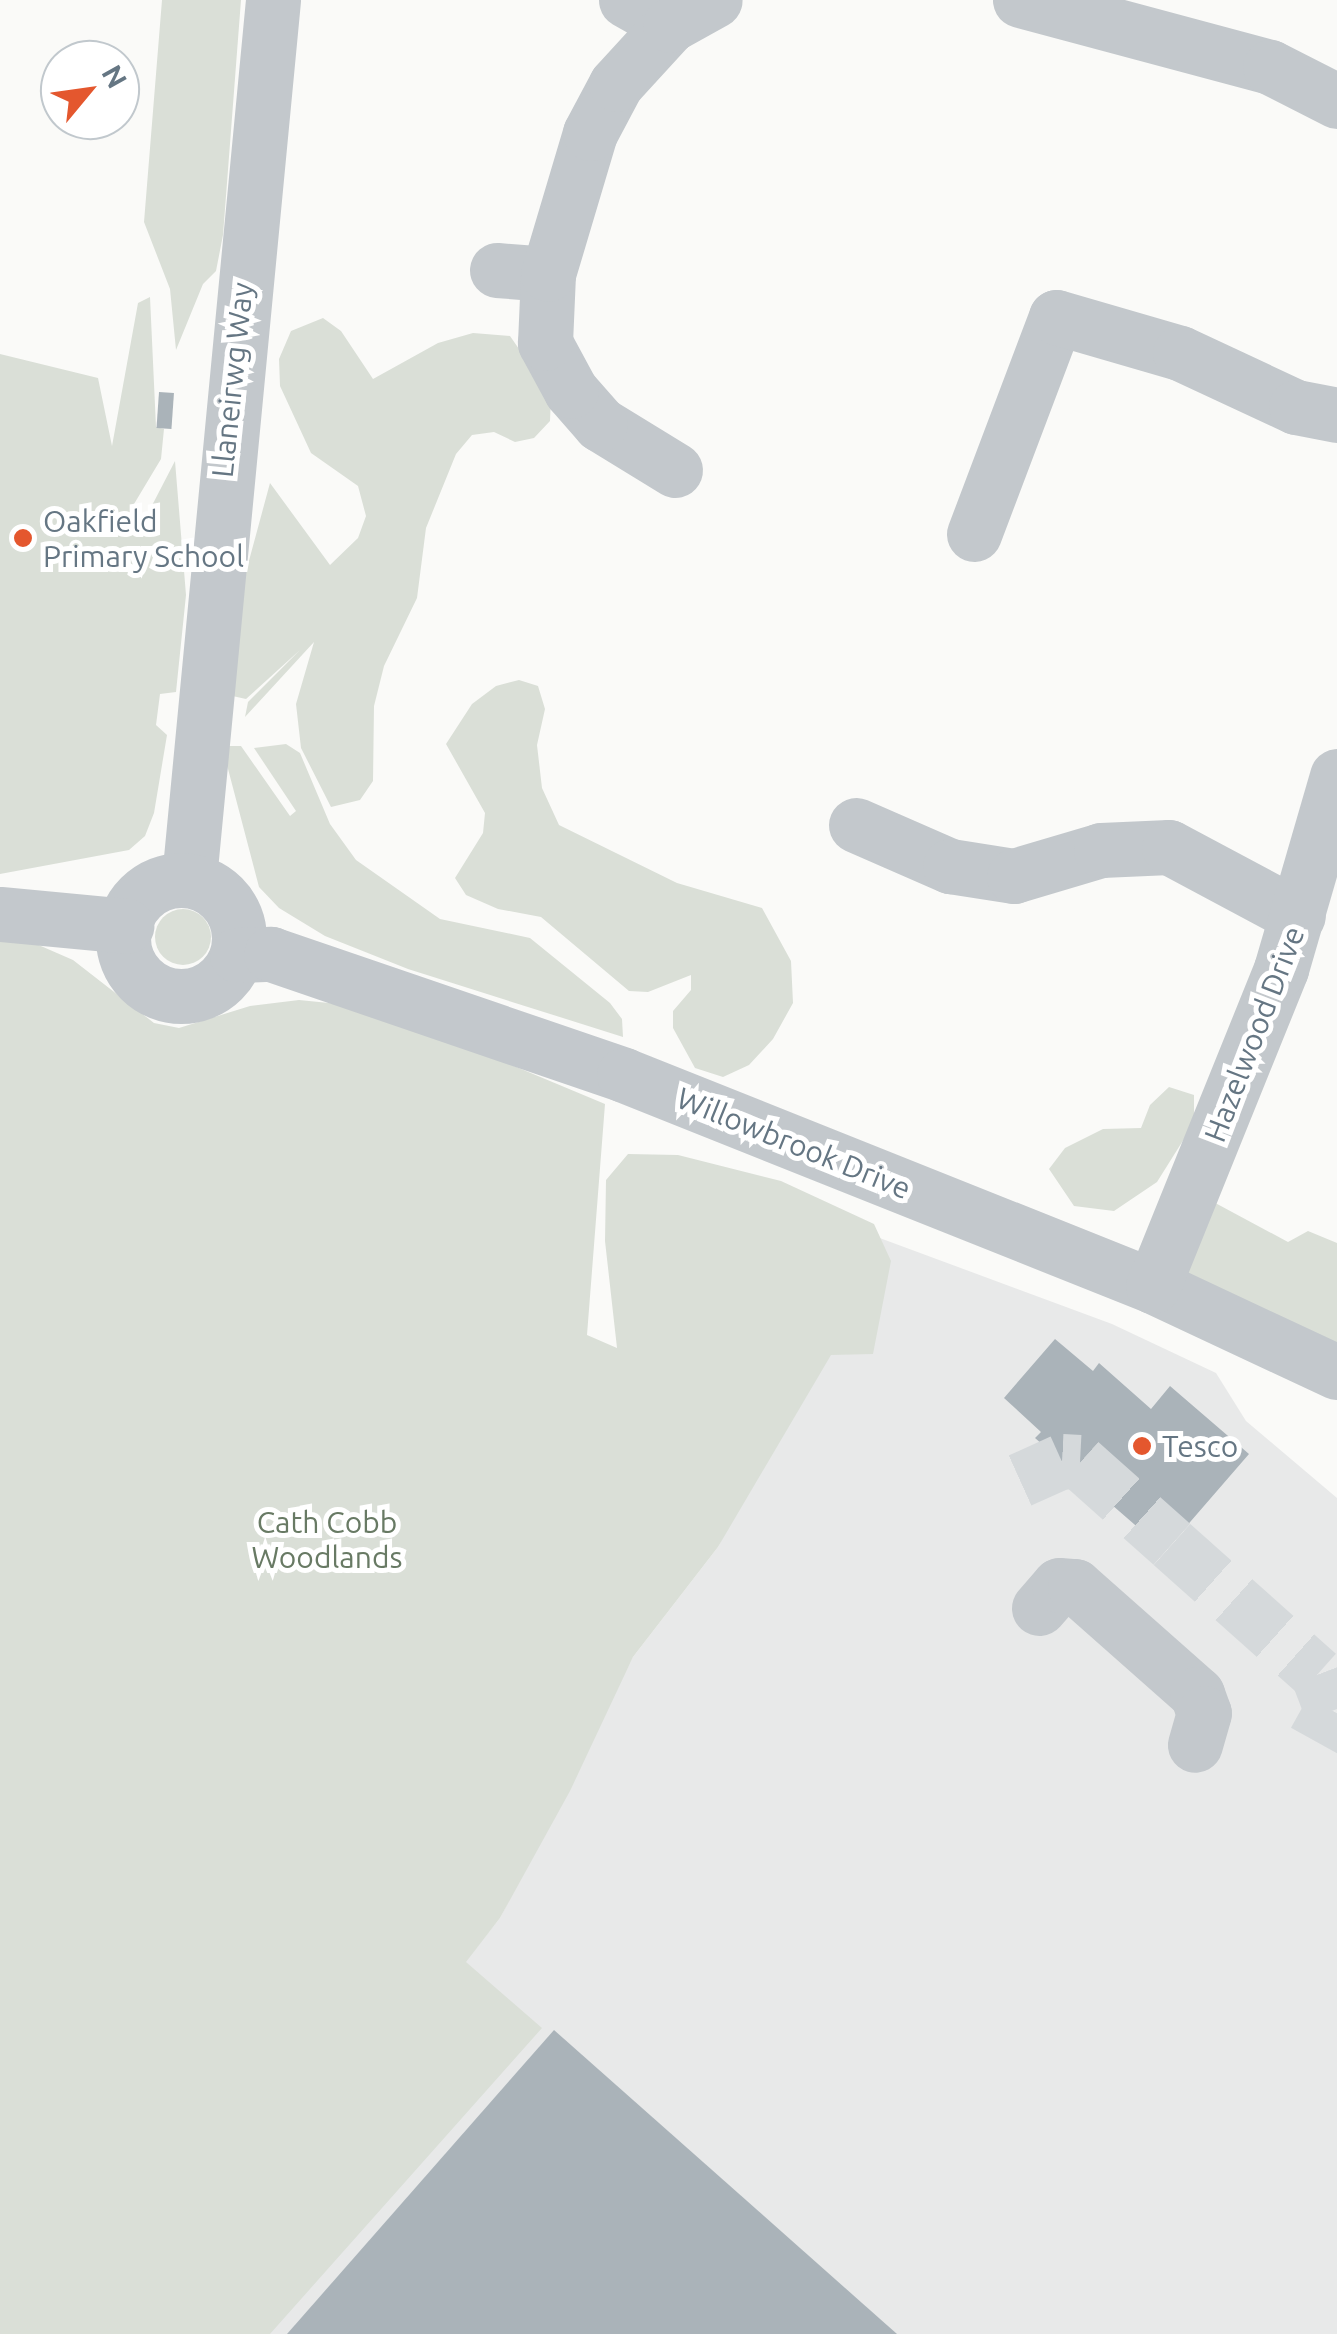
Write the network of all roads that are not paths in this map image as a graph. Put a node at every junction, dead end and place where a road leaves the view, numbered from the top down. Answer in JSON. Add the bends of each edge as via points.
{"nodes":[{"id":1,"x":273,"y":0,"type":"edge"},
{"id":2,"x":1020,"y":0,"type":"edge"},
{"id":3,"x":670,"y":8,"type":"edge"},
{"id":4,"x":1337,"y":101,"type":"edge"},
{"id":5,"x":1337,"y":416,"type":"edge"},
{"id":6,"x":675,"y":470,"type":"dead end"},
{"id":7,"x":974,"y":534,"type":"dead end"},
{"id":8,"x":1337,"y":776,"type":"edge"},
{"id":9,"x":856,"y":825,"type":"dead end"},
{"id":10,"x":189,"y":879,"type":"junction"},
{"id":11,"x":0,"y":914,"type":"edge"},
{"id":12,"x":1298,"y":916,"type":"junction"},
{"id":13,"x":126,"y":926,"type":"junction"},
{"id":14,"x":237,"y":955,"type":"junction"},
{"id":15,"x":1152,"y":1286,"type":"junction"},
{"id":16,"x":1337,"y":1372,"type":"edge"},
{"id":17,"x":1040,"y":1608,"type":"dead end"},
{"id":18,"x":1194,"y":1745,"type":"dead end"}],
"edges":[{"from":1,"to":10,"type":"street","name":"Llaneirwg Way"},
{"from":2,"to":4,"type":"street","via":[[1270,67]]},
{"from":3,"to":6,"type":"street","via":[[616,84],[522,272],[545,343],[570,391],[600,424]]},
{"from":5,"to":7,"type":"street","via":[[1296,407],[1180,353],[1056,317]]},
{"from":8,"to":12,"type":"street","name":"Hazelwood Drive"},
{"from":9,"to":12,"type":"street","via":[[950,866],[1014,876],[1101,850],[1169,847]]},
{"from":10,"to":13,"type":"street","via":[[149,889],[136,900]]},
{"from":10,"to":14,"type":"street","via":[[229,904],[239,928]]},
{"from":11,"to":13,"type":"street"},
{"from":12,"to":15,"type":"street","name":"Hazelwood Drive"},
{"from":13,"to":14,"type":"street","via":[[130,966],[166,994],[208,990]]},
{"from":14,"to":15,"type":"street","name":"Willowbrook Drive","via":[[271,954],[504,1030]]},
{"from":15,"to":16,"type":"street","name":"Willowbrook Drive"},
{"from":17,"to":18,"type":"street","via":[[1059,1585],[1075,1586],[1197,1694],[1204,1713]]}]}
